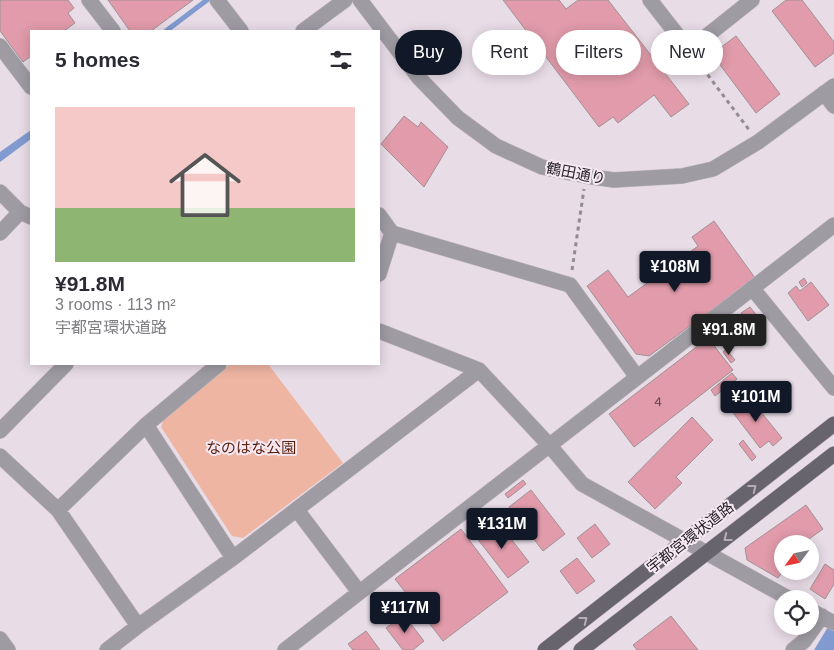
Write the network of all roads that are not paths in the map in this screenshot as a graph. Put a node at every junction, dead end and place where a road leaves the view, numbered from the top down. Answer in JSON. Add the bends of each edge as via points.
{"nodes":[{"id":1,"x":89,"y":0,"type":"edge"},
{"id":2,"x":345,"y":0,"type":"edge"},
{"id":3,"x":360,"y":0,"type":"edge"},
{"id":4,"x":650,"y":0,"type":"edge"},
{"id":5,"x":752,"y":0,"type":"edge"},
{"id":6,"x":218,"y":1,"type":"edge"},
{"id":7,"x":112,"y":30,"type":"edge"},
{"id":8,"x":240,"y":30,"type":"edge"},
{"id":9,"x":304,"y":30,"type":"edge"},
{"id":10,"x":0,"y":46,"type":"edge"},
{"id":11,"x":30,"y":86,"type":"edge"},
{"id":12,"x":829,"y":89,"type":"edge"},
{"id":13,"x":834,"y":106,"type":"edge"},
{"id":14,"x":0,"y":192,"type":"edge"},
{"id":15,"x":26,"y":214,"type":"edge"},
{"id":16,"x":380,"y":216,"type":"edge"},
{"id":17,"x":834,"y":225,"type":"edge"},
{"id":18,"x":0,"y":233,"type":"edge"},
{"id":19,"x":392,"y":233,"type":"junction"},
{"id":20,"x":380,"y":271,"type":"edge"},
{"id":21,"x":752,"y":288,"type":"junction"},
{"id":22,"x":380,"y":331,"type":"edge"},
{"id":23,"x":65,"y":365,"type":"edge"},
{"id":24,"x":219,"y":365,"type":"edge"},
{"id":25,"x":479,"y":370,"type":"junction"},
{"id":26,"x":638,"y":377,"type":"junction"},
{"id":27,"x":834,"y":388,"type":"edge"},
{"id":28,"x":834,"y":424,"type":"edge"},
{"id":29,"x":146,"y":425,"type":"junction"},
{"id":30,"x":0,"y":431,"type":"edge"},
{"id":31,"x":550,"y":446,"type":"junction"},
{"id":32,"x":834,"y":454,"type":"edge"},
{"id":33,"x":0,"y":456,"type":"edge"},
{"id":34,"x":58,"y":510,"type":"junction"},
{"id":35,"x":297,"y":510,"type":"junction"},
{"id":36,"x":685,"y":541,"type":"junction"},
{"id":37,"x":707,"y":553,"type":"junction"},
{"id":38,"x":234,"y":558,"type":"junction"},
{"id":39,"x":774,"y":590,"type":"edge"},
{"id":40,"x":359,"y":592,"type":"junction"},
{"id":41,"x":822,"y":616,"type":"edge"},
{"id":42,"x":138,"y":626,"type":"junction"},
{"id":43,"x":0,"y":640,"type":"edge"},
{"id":44,"x":8,"y":650,"type":"edge"},
{"id":45,"x":107,"y":650,"type":"edge"},
{"id":46,"x":285,"y":650,"type":"edge"},
{"id":47,"x":545,"y":650,"type":"edge"},
{"id":48,"x":581,"y":650,"type":"edge"},
{"id":49,"x":793,"y":650,"type":"edge"}],
"edges":[{"from":1,"to":7,"type":"street"},
{"from":2,"to":9,"type":"street"},
{"from":3,"to":12,"type":"street","name":"鶴田通り","via":[[419,78],[458,118],[496,146],[542,167],[586,176],[614,180],[682,176],[713,169],[758,142]]},
{"from":4,"to":5,"type":"street","via":[[689,50]]},
{"from":6,"to":8,"type":"street"},
{"from":10,"to":11,"type":"street"},
{"from":12,"to":13,"type":"street"},
{"from":14,"to":15,"type":"street"},
{"from":15,"to":18,"type":"street"},
{"from":16,"to":19,"type":"street"},
{"from":17,"to":21,"type":"street"},
{"from":19,"to":20,"type":"street"},
{"from":19,"to":26,"type":"street","via":[[570,285]]},
{"from":21,"to":26,"type":"street"},
{"from":21,"to":27,"type":"street"},
{"from":22,"to":25,"type":"street"},
{"from":23,"to":30,"type":"street"},
{"from":24,"to":29,"type":"street"},
{"from":25,"to":31,"type":"street"},
{"from":25,"to":35,"type":"street"},
{"from":26,"to":31,"type":"street"},
{"from":36,"to":28,"type":"main road","name":"宇都宮環状道路","one_way":true},
{"from":29,"to":34,"type":"street"},
{"from":29,"to":38,"type":"street"},
{"from":31,"to":36,"type":"street","via":[[582,484]]},
{"from":31,"to":40,"type":"street"},
{"from":32,"to":37,"type":"main road","name":"宇都宮環状道路","one_way":true},
{"from":33,"to":34,"type":"street"},
{"from":34,"to":42,"type":"street"},
{"from":35,"to":38,"type":"street"},
{"from":35,"to":40,"type":"street"},
{"from":36,"to":37,"type":"street"},
{"from":47,"to":36,"type":"main road","name":"宇都宮環状道路","one_way":true},
{"from":37,"to":39,"type":"street"},
{"from":37,"to":48,"type":"main road","name":"宇都宮環状道路"},
{"from":38,"to":42,"type":"street"},
{"from":40,"to":46,"type":"street"},
{"from":41,"to":49,"type":"street","via":[[804,641]]},
{"from":42,"to":45,"type":"street"},
{"from":43,"to":44,"type":"street"}]}
